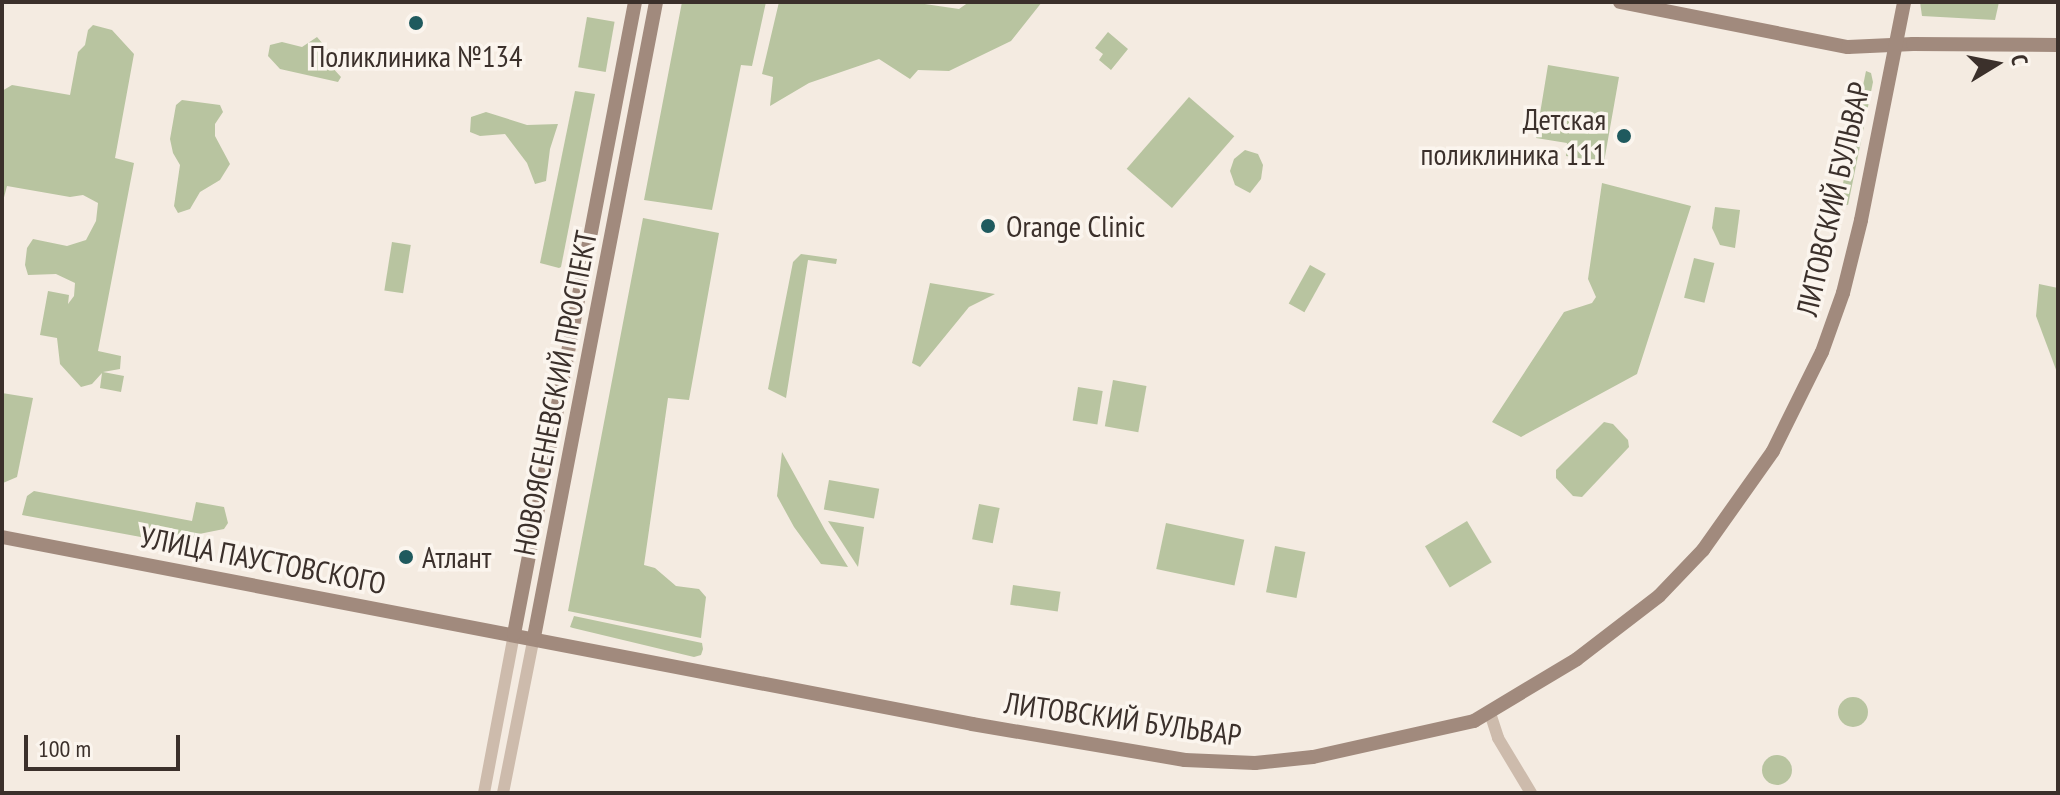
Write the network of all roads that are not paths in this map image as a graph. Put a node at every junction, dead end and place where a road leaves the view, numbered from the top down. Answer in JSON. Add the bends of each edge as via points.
{"nodes":[{"id":1,"x":635,"y":2,"type":"edge"},
{"id":2,"x":656,"y":2,"type":"edge"},
{"id":3,"x":1620,"y":2,"type":"edge"},
{"id":4,"x":1904,"y":2,"type":"edge"},
{"id":5,"x":1895,"y":45,"type":"junction"},
{"id":6,"x":2058,"y":45,"type":"edge"},
{"id":7,"x":2,"y":537,"type":"edge"},
{"id":8,"x":514,"y":634,"type":"junction"},
{"id":9,"x":534,"y":637,"type":"junction"},
{"id":10,"x":1490,"y":713,"type":"junction"},
{"id":11,"x":484,"y":793,"type":"edge"},
{"id":12,"x":503,"y":793,"type":"edge"},
{"id":13,"x":1531,"y":793,"type":"edge"}],
"edges":[{"from":1,"to":8,"type":"main road","name":"НОВОЯСЕНЕВСКИЙ ПРОСПЕКТ"},
{"from":2,"to":9,"type":"main road","name":"НОВОЯСЕНЕВСКИЙ ПРОСПЕКТ"},
{"from":3,"to":5,"type":"main road","via":[[1848,47]]},
{"from":4,"to":5,"type":"main road","name":"ЛИТОВСКИЙ БУЛЬВАР"},
{"from":5,"to":6,"type":"main road"},
{"from":5,"to":10,"type":"main road","name":"ЛИТОВСКИЙ БУЛЬВАР","via":[[1843,293],[1822,352],[1773,451],[1703,550],[1659,596],[1623,627]]},
{"from":7,"to":8,"type":"main road","name":"УЛИЦА ПАУСТОВСКОГО"},
{"from":8,"to":9,"type":"main road","name":"ЛИТОВСКИЙ БУЛЬВАР"},
{"from":8,"to":11,"type":"street","name":"НОВОЯСЕНЕВСКИЙ ПРОСПЕКТ"},
{"from":9,"to":10,"type":"main road","name":"ЛИТОВСКИЙ БУЛЬВАР","via":[[972,724],[1185,760],[1255,763],[1325,755]]},
{"from":9,"to":12,"type":"street","name":"НОВОЯСЕНЕВСКИЙ ПРОСПЕКТ"},
{"from":10,"to":13,"type":"street","via":[[1498,738]]}]}
